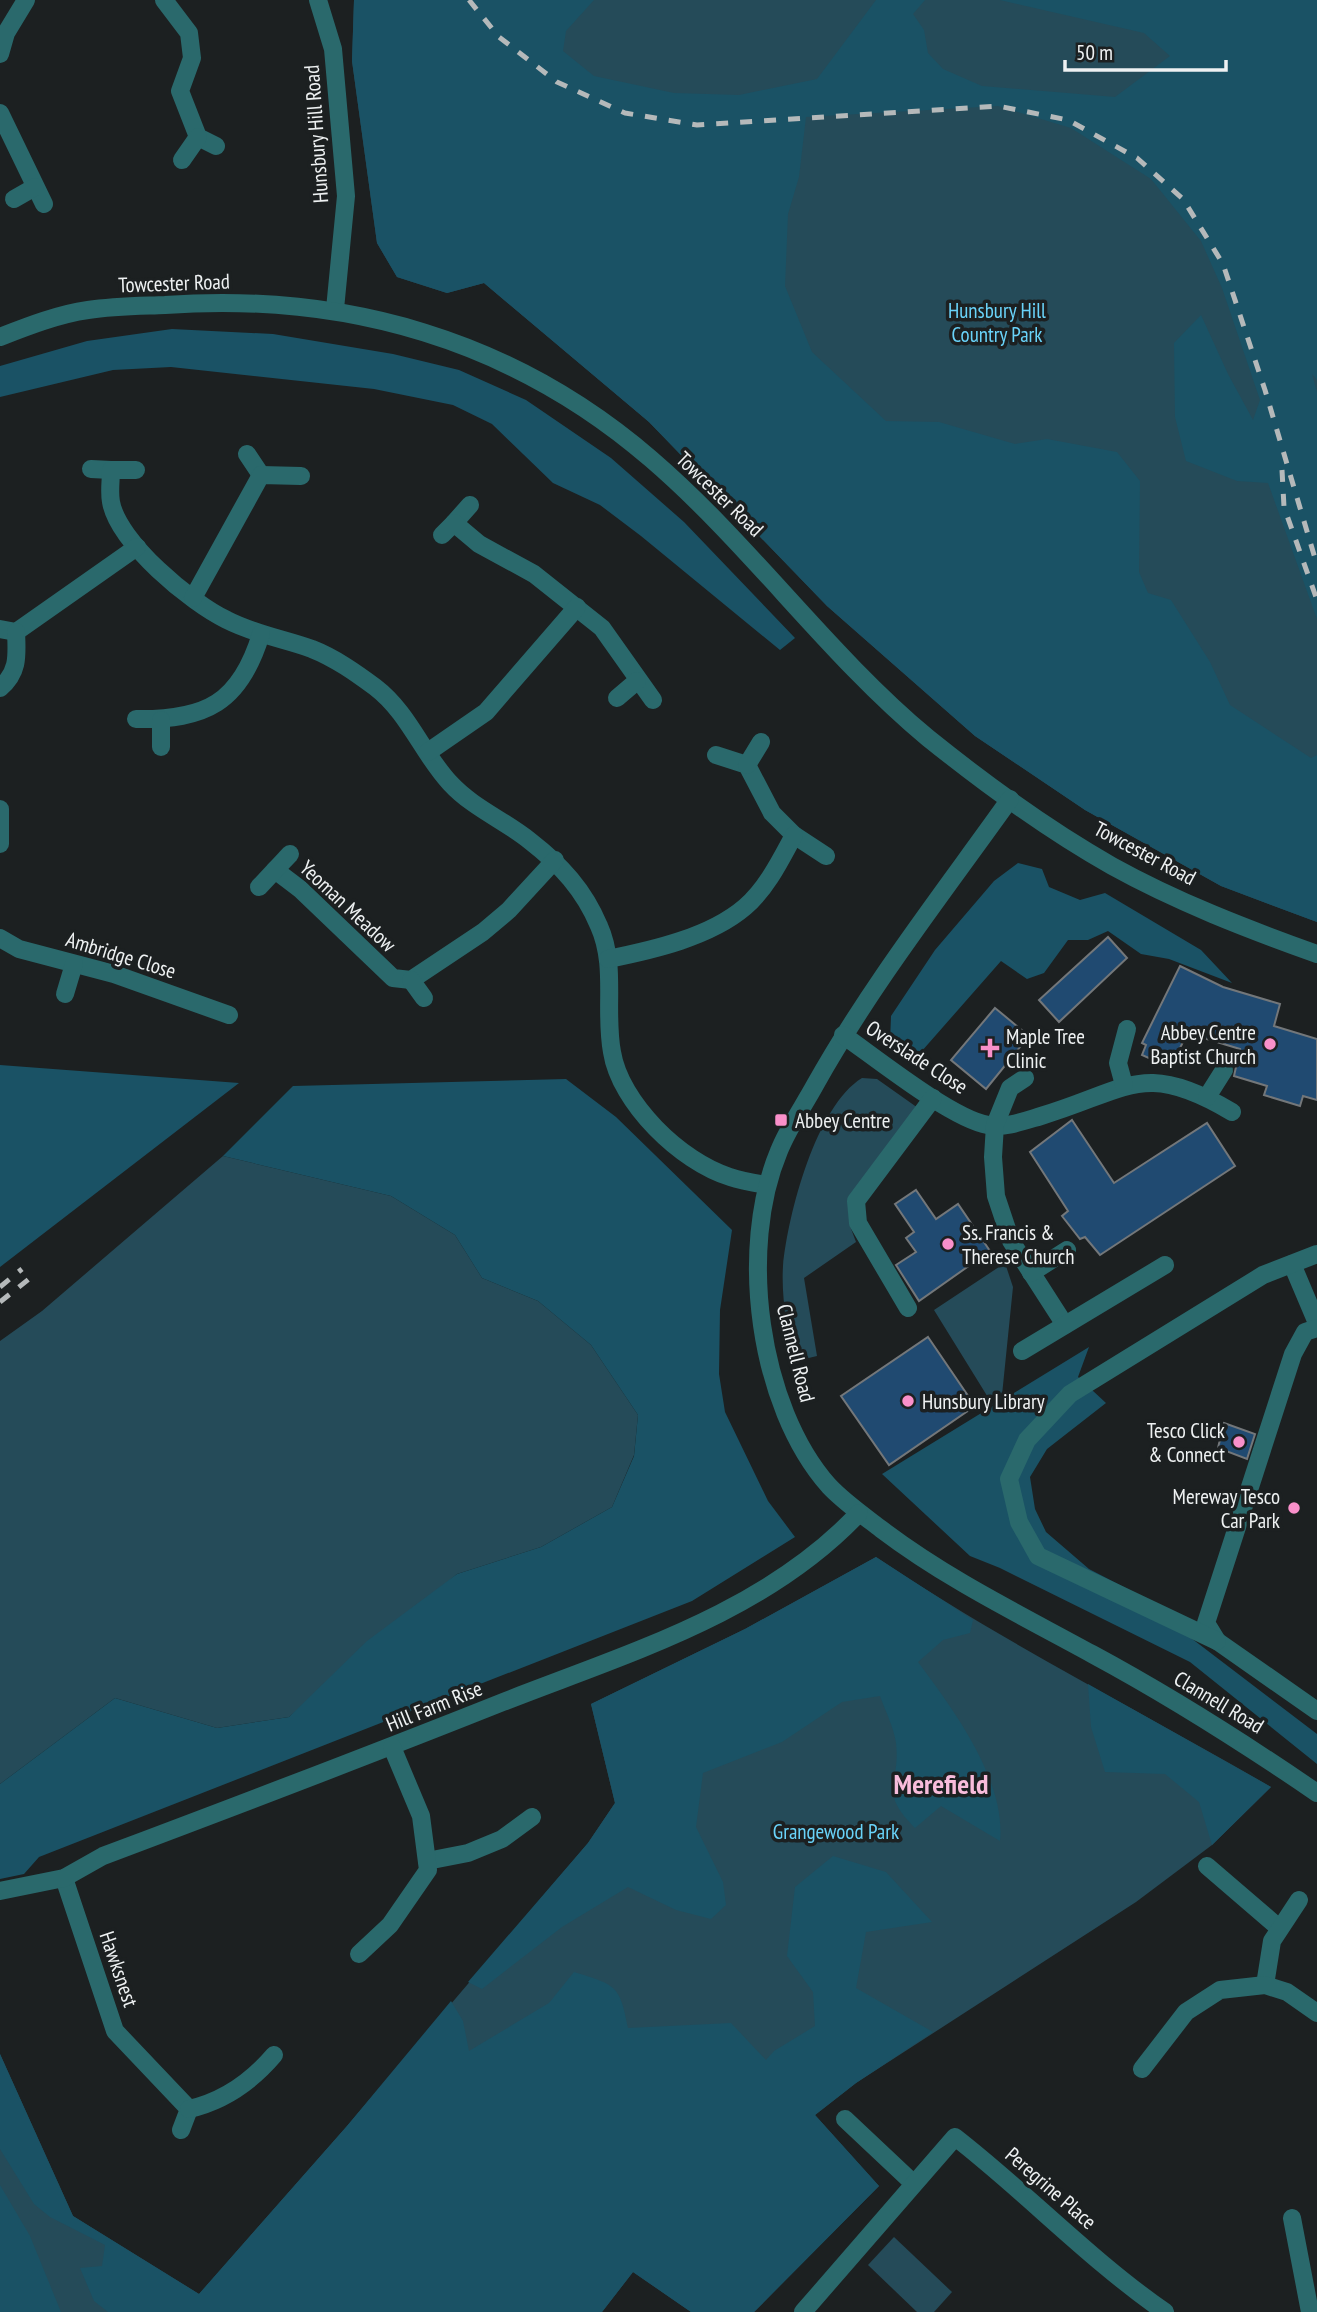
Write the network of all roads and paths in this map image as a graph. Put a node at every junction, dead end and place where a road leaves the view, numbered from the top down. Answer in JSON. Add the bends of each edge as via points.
{"nodes":[{"id":1,"x":26,"y":0,"type":"edge"},
{"id":2,"x":164,"y":0,"type":"edge"},
{"id":3,"x":318,"y":0,"type":"edge"},
{"id":4,"x":0,"y":54,"type":"edge"},
{"id":5,"x":0,"y":113,"type":"edge"},
{"id":6,"x":198,"y":137,"type":"junction"},
{"id":7,"x":216,"y":146,"type":"dead end"},
{"id":8,"x":182,"y":160,"type":"dead end"},
{"id":9,"x":35,"y":187,"type":"junction"},
{"id":10,"x":14,"y":199,"type":"dead end"},
{"id":11,"x":44,"y":204,"type":"dead end"},
{"id":12,"x":335,"y":309,"type":"junction"},
{"id":13,"x":0,"y":337,"type":"edge"},
{"id":14,"x":247,"y":454,"type":"dead end"},
{"id":15,"x":90,"y":469,"type":"dead end"},
{"id":16,"x":111,"y":470,"type":"junction"},
{"id":17,"x":135,"y":470,"type":"dead end"},
{"id":18,"x":261,"y":475,"type":"junction"},
{"id":19,"x":301,"y":476,"type":"dead end"},
{"id":20,"x":470,"y":505,"type":"dead end"},
{"id":21,"x":137,"y":547,"type":"junction"},
{"id":22,"x":193,"y":598,"type":"junction"},
{"id":23,"x":577,"y":607,"type":"junction"},
{"id":24,"x":8,"y":631,"type":"edge"},
{"id":25,"x":261,"y":634,"type":"junction"},
{"id":26,"x":637,"y":681,"type":"junction"},
{"id":27,"x":0,"y":688,"type":"edge"},
{"id":28,"x":617,"y":698,"type":"dead end"},
{"id":29,"x":653,"y":700,"type":"dead end"},
{"id":30,"x":136,"y":719,"type":"dead end"},
{"id":31,"x":161,"y":720,"type":"junction"},
{"id":32,"x":761,"y":742,"type":"dead end"},
{"id":33,"x":161,"y":747,"type":"dead end"},
{"id":34,"x":428,"y":752,"type":"junction"},
{"id":35,"x":716,"y":755,"type":"dead end"},
{"id":36,"x":747,"y":765,"type":"junction"},
{"id":37,"x":1010,"y":799,"type":"junction"},
{"id":38,"x":0,"y":809,"type":"edge"},
{"id":39,"x":794,"y":835,"type":"junction"},
{"id":40,"x":0,"y":844,"type":"edge"},
{"id":41,"x":290,"y":854,"type":"dead end"},
{"id":42,"x":826,"y":856,"type":"dead end"},
{"id":43,"x":555,"y":860,"type":"junction"},
{"id":44,"x":275,"y":870,"type":"junction"},
{"id":45,"x":260,"y":887,"type":"dead end"},
{"id":46,"x":0,"y":938,"type":"edge"},
{"id":47,"x":1317,"y":954,"type":"edge"},
{"id":48,"x":608,"y":959,"type":"junction"},
{"id":49,"x":74,"y":964,"type":"junction"},
{"id":50,"x":411,"y":980,"type":"junction"},
{"id":51,"x":65,"y":994,"type":"dead end"},
{"id":52,"x":424,"y":998,"type":"dead end"},
{"id":53,"x":229,"y":1015,"type":"dead end"},
{"id":54,"x":1127,"y":1029,"type":"dead end"},
{"id":55,"x":843,"y":1035,"type":"junction"},
{"id":56,"x":1224,"y":1070,"type":"dead end"},
{"id":57,"x":1025,"y":1078,"type":"dead end"},
{"id":58,"x":1124,"y":1085,"type":"junction"},
{"id":59,"x":1207,"y":1097,"type":"junction"},
{"id":60,"x":933,"y":1098,"type":"junction"},
{"id":61,"x":1232,"y":1112,"type":"dead end"},
{"id":62,"x":995,"y":1125,"type":"junction"},
{"id":63,"x":766,"y":1185,"type":"junction"},
{"id":64,"x":1067,"y":1250,"type":"dead end"},
{"id":65,"x":1317,"y":1254,"type":"edge"},
{"id":66,"x":1292,"y":1264,"type":"junction"},
{"id":67,"x":1165,"y":1265,"type":"dead end"},
{"id":68,"x":1031,"y":1273,"type":"junction"},
{"id":69,"x":908,"y":1308,"type":"dead end"},
{"id":70,"x":1065,"y":1325,"type":"junction"},
{"id":71,"x":1317,"y":1325,"type":"edge"},
{"id":72,"x":1022,"y":1351,"type":"dead end"},
{"id":73,"x":859,"y":1513,"type":"junction"},
{"id":74,"x":1217,"y":1641,"type":"junction"},
{"id":75,"x":1317,"y":1711,"type":"edge"},
{"id":76,"x":393,"y":1747,"type":"junction"},
{"id":77,"x":1317,"y":1793,"type":"edge"},
{"id":78,"x":531,"y":1817,"type":"dead end"},
{"id":79,"x":427,"y":1861,"type":"junction"},
{"id":80,"x":1207,"y":1866,"type":"dead end"},
{"id":81,"x":64,"y":1878,"type":"junction"},
{"id":82,"x":0,"y":1891,"type":"edge"},
{"id":83,"x":1299,"y":1900,"type":"dead end"},
{"id":84,"x":1279,"y":1927,"type":"junction"},
{"id":85,"x":359,"y":1954,"type":"dead end"},
{"id":86,"x":1265,"y":1985,"type":"junction"},
{"id":87,"x":1317,"y":2013,"type":"edge"},
{"id":88,"x":274,"y":2055,"type":"dead end"},
{"id":89,"x":1142,"y":2069,"type":"dead end"},
{"id":90,"x":189,"y":2109,"type":"junction"},
{"id":91,"x":845,"y":2119,"type":"dead end"},
{"id":92,"x":181,"y":2130,"type":"dead end"},
{"id":93,"x":913,"y":2183,"type":"junction"},
{"id":94,"x":1292,"y":2218,"type":"dead end"},
{"id":95,"x":1317,"y":2310,"type":"edge"},
{"id":96,"x":803,"y":2312,"type":"edge"},
{"id":97,"x":1165,"y":2312,"type":"edge"},
{"id":98,"x":1311,"y":2312,"type":"edge"}],
"edges":[{"from":1,"to":4,"type":"street","via":[[6,33]]},
{"from":2,"to":6,"type":"street","via":[[189,33],[192,58],[180,91]]},
{"from":3,"to":12,"type":"street","name":"Hunsbury Hill Road","via":[[333,49],[346,196]]},
{"from":5,"to":9,"type":"street"},
{"from":6,"to":7,"type":"street"},
{"from":6,"to":8,"type":"street"},
{"from":9,"to":10,"type":"street"},
{"from":9,"to":11,"type":"street"},
{"from":12,"to":13,"type":"street","name":"Towcester Road","via":[[209,302],[86,310]]},
{"from":12,"to":37,"type":"street","name":"Towcester Road","via":[[421,330],[510,364],[591,414],[650,458],[734,538],[864,680],[929,738]]},
{"from":14,"to":18,"type":"street"},
{"from":15,"to":16,"type":"street"},
{"from":16,"to":17,"type":"street"},
{"from":16,"to":21,"type":"street","via":[[111,503]]},
{"from":18,"to":19,"type":"street"},
{"from":18,"to":22,"type":"street"},
{"from":20,"to":23,"type":"street","via":[[448,529],[534,574]]},
{"from":21,"to":22,"type":"street"},
{"from":21,"to":24,"type":"street"},
{"from":22,"to":25,"type":"street","via":[[225,620]]},
{"from":23,"to":26,"type":"street","via":[[602,628]]},
{"from":23,"to":34,"type":"street","via":[[486,712]]},
{"from":24,"to":27,"type":"street","via":[[18,661],[11,679]]},
{"from":25,"to":31,"type":"street","via":[[251,666],[234,691],[204,711]]},
{"from":25,"to":34,"type":"street","via":[[313,650],[349,668],[379,690]]},
{"from":26,"to":28,"type":"street"},
{"from":26,"to":29,"type":"street"},
{"from":30,"to":31,"type":"street"},
{"from":31,"to":33,"type":"street"},
{"from":32,"to":36,"type":"street"},
{"from":34,"to":43,"type":"street","via":[[448,781],[473,805]]},
{"from":35,"to":36,"type":"street"},
{"from":36,"to":39,"type":"street","via":[[772,813]]},
{"from":37,"to":47,"type":"street","name":"Towcester Road","via":[[1111,865],[1236,925]]},
{"from":37,"to":55,"type":"street","name":"Clannell Road"},
{"from":38,"to":40,"type":"street"},
{"from":39,"to":42,"type":"street"},
{"from":39,"to":48,"type":"street","via":[[746,907],[713,926],[650,951]]},
{"from":41,"to":44,"type":"street"},
{"from":43,"to":48,"type":"street","via":[[579,887],[600,928]]},
{"from":43,"to":50,"type":"street","via":[[483,932]]},
{"from":44,"to":45,"type":"street"},
{"from":44,"to":50,"type":"street","name":"Yeoman Meadow","via":[[393,978]]},
{"from":46,"to":49,"type":"street","name":"Ambridge Close","via":[[19,949]]},
{"from":48,"to":63,"type":"street","via":[[612,1052],[623,1088],[649,1122],[687,1153],[728,1177]]},
{"from":49,"to":51,"type":"street"},
{"from":49,"to":53,"type":"street","name":"Ambridge Close"},
{"from":50,"to":52,"type":"street"},
{"from":54,"to":58,"type":"street","via":[[1118,1063]]},
{"from":55,"to":60,"type":"street","name":"Overslade Close"},
{"from":55,"to":63,"type":"street","name":"Clannell Road","via":[[779,1149]]},
{"from":56,"to":59,"type":"street"},
{"from":57,"to":62,"type":"street","via":[[1010,1088]]},
{"from":58,"to":59,"type":"street","via":[[1159,1082]]},
{"from":58,"to":62,"type":"street","via":[[1062,1110]]},
{"from":59,"to":61,"type":"street"},
{"from":60,"to":62,"type":"street","name":"Overslade Close"},
{"from":60,"to":69,"type":"street","via":[[856,1200],[858,1223]]},
{"from":62,"to":68,"type":"street","via":[[996,1196],[1011,1241]]},
{"from":63,"to":73,"type":"street","name":"Clannell Road","via":[[758,1238],[760,1311],[775,1383],[801,1448],[830,1487]]},
{"from":64,"to":68,"type":"street"},
{"from":65,"to":66,"type":"street"},
{"from":66,"to":71,"type":"street"},
{"from":66,"to":74,"type":"street","via":[[1264,1275],[1070,1394],[1027,1440],[1009,1479],[1019,1522],[1038,1556]]},
{"from":67,"to":70,"type":"street"},
{"from":68,"to":70,"type":"street"},
{"from":70,"to":72,"type":"street"},
{"from":71,"to":74,"type":"street","via":[[1305,1332],[1293,1354],[1216,1586],[1206,1623]]},
{"from":73,"to":76,"type":"street","name":"Hill Farm Rise","via":[[807,1562],[719,1614]]},
{"from":73,"to":77,"type":"street","name":"Clannell Road","via":[[924,1561],[1226,1730]]},
{"from":74,"to":75,"type":"street"},
{"from":76,"to":79,"type":"street","via":[[421,1816]]},
{"from":76,"to":81,"type":"street","name":"Hill Farm Rise","via":[[103,1856]]},
{"from":78,"to":79,"type":"street","via":[[502,1839],[468,1853]]},
{"from":79,"to":85,"type":"street","via":[[428,1870],[390,1925]]},
{"from":80,"to":84,"type":"street"},
{"from":81,"to":82,"type":"street","name":"Hill Farm Rise"},
{"from":81,"to":90,"type":"street","name":"Hawksnest","via":[[116,2031]]},
{"from":83,"to":84,"type":"street"},
{"from":84,"to":86,"type":"street","via":[[1272,1941]]},
{"from":86,"to":87,"type":"street","via":[[1287,1992]]},
{"from":86,"to":89,"type":"street","via":[[1220,1990],[1199,2001]]},
{"from":88,"to":90,"type":"street","via":[[256,2077],[210,2104]]},
{"from":90,"to":92,"type":"street"},
{"from":91,"to":93,"type":"street"},
{"from":93,"to":96,"type":"street"},
{"from":93,"to":97,"type":"street","name":"Peregrine Place","via":[[955,2137],[1122,2282]]},
{"from":94,"to":98,"type":"street"},
{"from":95,"to":98,"type":"street"}]}
